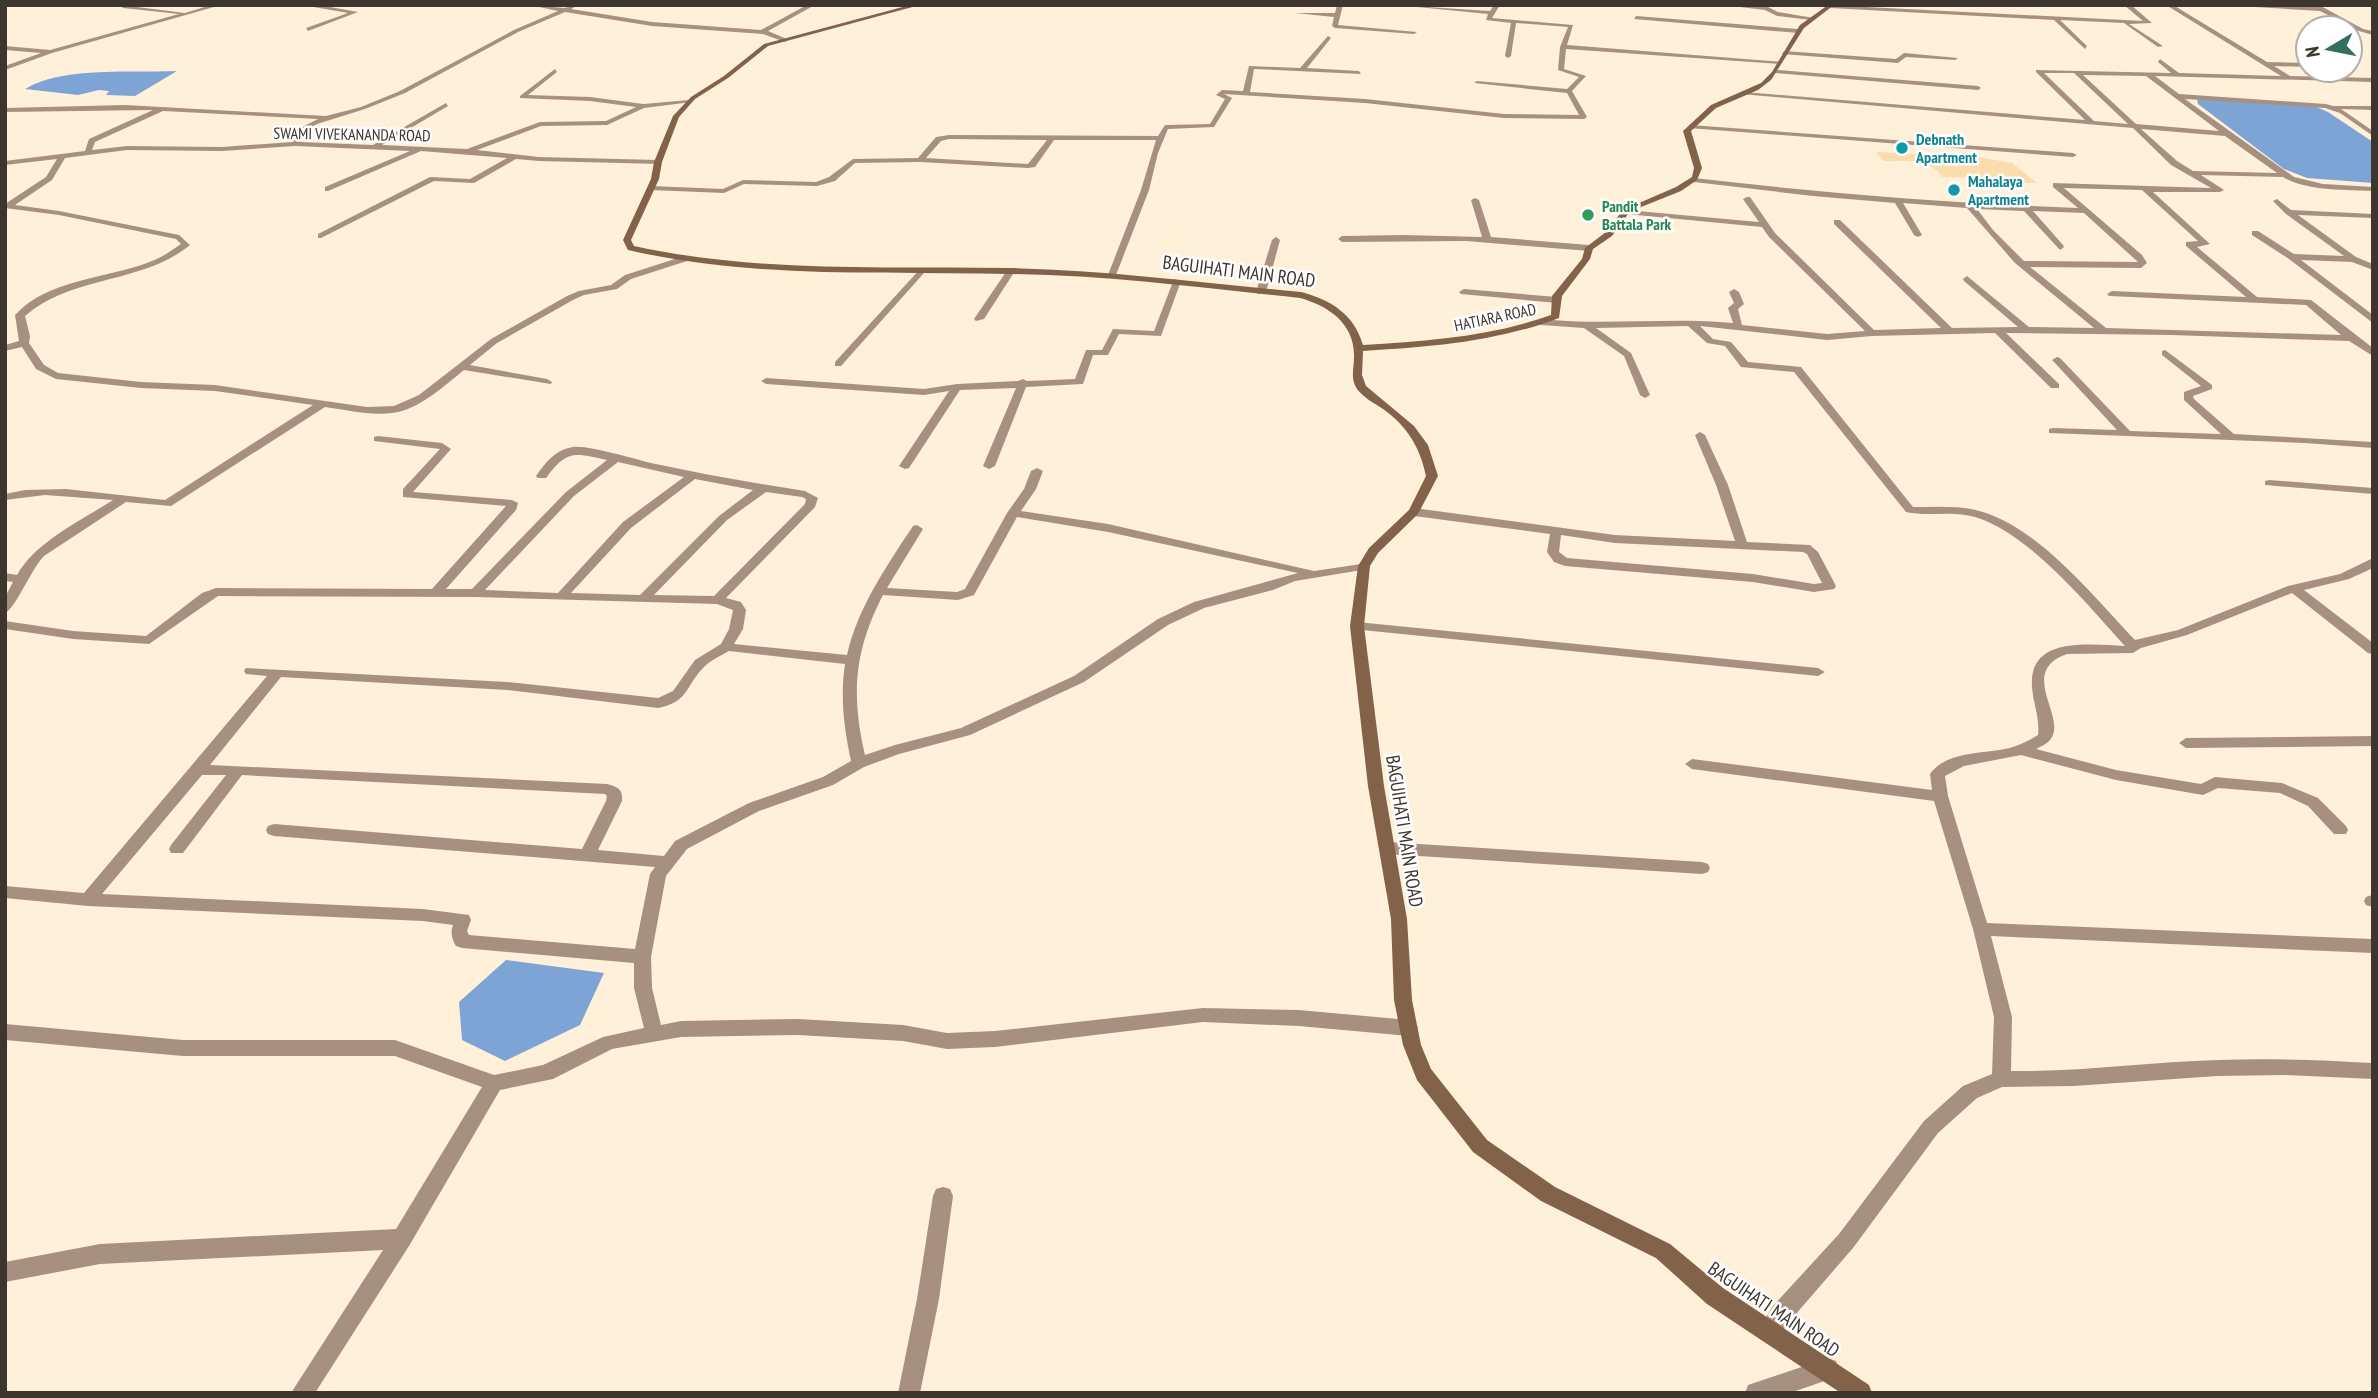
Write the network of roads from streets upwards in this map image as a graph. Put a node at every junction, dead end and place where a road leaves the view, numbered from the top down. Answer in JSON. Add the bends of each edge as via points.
{"nodes":[{"id":1,"x":218,"y":5,"type":"edge"},
{"id":2,"x":305,"y":5,"type":"edge"},
{"id":3,"x":533,"y":5,"type":"edge"},
{"id":4,"x":575,"y":5,"type":"edge"},
{"id":5,"x":917,"y":5,"type":"edge"},
{"id":6,"x":1340,"y":5,"type":"edge"},
{"id":7,"x":1401,"y":5,"type":"edge"},
{"id":8,"x":1497,"y":5,"type":"edge"},
{"id":9,"x":1726,"y":5,"type":"edge"},
{"id":10,"x":2127,"y":5,"type":"edge"},
{"id":11,"x":2169,"y":5,"type":"edge"},
{"id":12,"x":2314,"y":5,"type":"edge"},
{"id":13,"x":123,"y":6,"type":"edge"},
{"id":14,"x":810,"y":6,"type":"edge"},
{"id":15,"x":1831,"y":6,"type":"edge"},
{"id":16,"x":2242,"y":6,"type":"edge"},
{"id":17,"x":567,"y":9,"type":"junction"},
{"id":18,"x":2322,"y":9,"type":"junction"},
{"id":19,"x":1298,"y":13,"type":"dead end"},
{"id":20,"x":1492,"y":13,"type":"junction"},
{"id":21,"x":187,"y":14,"type":"junction"},
{"id":22,"x":659,"y":15,"type":"dead end"},
{"id":23,"x":1337,"y":15,"type":"junction"},
{"id":24,"x":1705,"y":15,"type":"dead end"},
{"id":25,"x":1636,"y":18,"type":"dead end"},
{"id":26,"x":1811,"y":18,"type":"junction"},
{"id":27,"x":2057,"y":20,"type":"junction"},
{"id":28,"x":1514,"y":21,"type":"junction"},
{"id":29,"x":643,"y":22,"type":"junction"},
{"id":30,"x":1706,"y":23,"type":"junction"},
{"id":31,"x":2125,"y":24,"type":"junction"},
{"id":32,"x":308,"y":29,"type":"dead end"},
{"id":33,"x":1798,"y":31,"type":"junction"},
{"id":34,"x":762,"y":32,"type":"junction"},
{"id":35,"x":1414,"y":32,"type":"dead end"},
{"id":36,"x":2371,"y":34,"type":"edge"},
{"id":37,"x":1328,"y":38,"type":"dead end"},
{"id":38,"x":785,"y":40,"type":"junction"},
{"id":39,"x":2160,"y":46,"type":"dead end"},
{"id":40,"x":1563,"y":47,"type":"junction"},
{"id":41,"x":2085,"y":47,"type":"dead end"},
{"id":42,"x":5,"y":48,"type":"edge"},
{"id":43,"x":50,"y":52,"type":"junction"},
{"id":44,"x":1784,"y":53,"type":"junction"},
{"id":45,"x":1508,"y":56,"type":"dead end"},
{"id":46,"x":1955,"y":58,"type":"dead end"},
{"id":47,"x":2160,"y":61,"type":"dead end"},
{"id":48,"x":1780,"y":62,"type":"junction"},
{"id":49,"x":2266,"y":64,"type":"junction"},
{"id":50,"x":2134,"y":65,"type":"dead end"},
{"id":51,"x":2294,"y":65,"type":"edge"},
{"id":52,"x":5,"y":68,"type":"edge"},
{"id":53,"x":1302,"y":70,"type":"junction"},
{"id":54,"x":555,"y":71,"type":"dead end"},
{"id":55,"x":2078,"y":71,"type":"junction"},
{"id":56,"x":1777,"y":72,"type":"junction"},
{"id":57,"x":1359,"y":73,"type":"dead end"},
{"id":58,"x":2147,"y":74,"type":"junction"},
{"id":59,"x":2178,"y":75,"type":"junction"},
{"id":60,"x":2290,"y":79,"type":"junction"},
{"id":61,"x":2373,"y":80,"type":"edge"},
{"id":62,"x":1477,"y":83,"type":"dead end"},
{"id":63,"x":1978,"y":88,"type":"dead end"},
{"id":64,"x":1569,"y":90,"type":"junction"},
{"id":65,"x":1245,"y":94,"type":"junction"},
{"id":66,"x":1744,"y":94,"type":"junction"},
{"id":67,"x":2176,"y":96,"type":"junction"},
{"id":68,"x":689,"y":102,"type":"junction"},
{"id":69,"x":446,"y":105,"type":"dead end"},
{"id":70,"x":643,"y":106,"type":"junction"},
{"id":71,"x":2326,"y":106,"type":"junction"},
{"id":72,"x":2373,"y":108,"type":"edge"},
{"id":73,"x":163,"y":109,"type":"junction"},
{"id":74,"x":5,"y":110,"type":"edge"},
{"id":75,"x":323,"y":117,"type":"junction"},
{"id":76,"x":2093,"y":124,"type":"junction"},
{"id":77,"x":1690,"y":127,"type":"junction"},
{"id":78,"x":2138,"y":128,"type":"junction"},
{"id":79,"x":2362,"y":128,"type":"junction"},
{"id":80,"x":2373,"y":128,"type":"edge"},
{"id":81,"x":2227,"y":134,"type":"junction"},
{"id":82,"x":2373,"y":134,"type":"edge"},
{"id":83,"x":1052,"y":137,"type":"junction"},
{"id":84,"x":1160,"y":138,"type":"junction"},
{"id":85,"x":295,"y":144,"type":"junction"},
{"id":86,"x":375,"y":146,"type":"junction"},
{"id":87,"x":421,"y":148,"type":"junction"},
{"id":88,"x":467,"y":151,"type":"junction"},
{"id":89,"x":88,"y":152,"type":"junction"},
{"id":90,"x":2073,"y":155,"type":"dead end"},
{"id":91,"x":62,"y":156,"type":"junction"},
{"id":92,"x":513,"y":157,"type":"junction"},
{"id":93,"x":920,"y":160,"type":"junction"},
{"id":94,"x":658,"y":162,"type":"junction"},
{"id":95,"x":5,"y":163,"type":"edge"},
{"id":96,"x":2192,"y":173,"type":"junction"},
{"id":97,"x":2283,"y":175,"type":"junction"},
{"id":98,"x":1694,"y":180,"type":"junction"},
{"id":99,"x":650,"y":188,"type":"junction"},
{"id":100,"x":2147,"y":188,"type":"junction"},
{"id":101,"x":328,"y":189,"type":"dead end"},
{"id":102,"x":2373,"y":189,"type":"edge"},
{"id":103,"x":1747,"y":199,"type":"dead end"},
{"id":104,"x":1475,"y":200,"type":"dead end"},
{"id":105,"x":1897,"y":200,"type":"junction"},
{"id":106,"x":2277,"y":201,"type":"dead end"},
{"id":107,"x":1969,"y":206,"type":"junction"},
{"id":108,"x":2026,"y":208,"type":"junction"},
{"id":109,"x":2083,"y":211,"type":"junction"},
{"id":110,"x":1626,"y":212,"type":"junction"},
{"id":111,"x":2289,"y":212,"type":"junction"},
{"id":112,"x":2373,"y":216,"type":"edge"},
{"id":113,"x":1837,"y":222,"type":"dead end"},
{"id":114,"x":1765,"y":225,"type":"junction"},
{"id":115,"x":2255,"y":233,"type":"dead end"},
{"id":116,"x":1918,"y":234,"type":"dead end"},
{"id":117,"x":321,"y":236,"type":"dead end"},
{"id":118,"x":1342,"y":239,"type":"dead end"},
{"id":119,"x":1486,"y":239,"type":"junction"},
{"id":120,"x":1276,"y":240,"type":"dead end"},
{"id":121,"x":2060,"y":247,"type":"dead end"},
{"id":122,"x":1590,"y":248,"type":"junction"},
{"id":123,"x":2373,"y":255,"type":"edge"},
{"id":124,"x":2350,"y":256,"type":"junction"},
{"id":125,"x":2292,"y":257,"type":"junction"},
{"id":126,"x":684,"y":259,"type":"junction"},
{"id":127,"x":2024,"y":264,"type":"junction"},
{"id":128,"x":2373,"y":267,"type":"edge"},
{"id":129,"x":921,"y":271,"type":"junction"},
{"id":130,"x":1011,"y":271,"type":"junction"},
{"id":131,"x":1111,"y":275,"type":"junction"},
{"id":132,"x":1967,"y":279,"type":"dead end"},
{"id":133,"x":1177,"y":281,"type":"junction"},
{"id":134,"x":1261,"y":292,"type":"junction"},
{"id":135,"x":1464,"y":292,"type":"dead end"},
{"id":136,"x":1734,"y":292,"type":"dead end"},
{"id":137,"x":2112,"y":294,"type":"dead end"},
{"id":138,"x":1557,"y":300,"type":"junction"},
{"id":139,"x":2255,"y":300,"type":"junction"},
{"id":140,"x":979,"y":319,"type":"dead end"},
{"id":141,"x":2373,"y":320,"type":"edge"},
{"id":142,"x":1541,"y":322,"type":"junction"},
{"id":143,"x":1691,"y":323,"type":"junction"},
{"id":144,"x":1588,"y":326,"type":"junction"},
{"id":145,"x":1738,"y":326,"type":"junction"},
{"id":146,"x":1997,"y":329,"type":"junction"},
{"id":147,"x":1949,"y":330,"type":"junction"},
{"id":148,"x":2027,"y":330,"type":"junction"},
{"id":149,"x":2104,"y":331,"type":"junction"},
{"id":150,"x":1872,"y":333,"type":"junction"},
{"id":151,"x":2351,"y":338,"type":"junction"},
{"id":152,"x":24,"y":343,"type":"junction"},
{"id":153,"x":5,"y":348,"type":"edge"},
{"id":154,"x":1358,"y":348,"type":"junction"},
{"id":155,"x":2165,"y":353,"type":"dead end"},
{"id":156,"x":2373,"y":353,"type":"edge"},
{"id":157,"x":2057,"y":360,"type":"dead end"},
{"id":158,"x":838,"y":364,"type":"dead end"},
{"id":159,"x":462,"y":367,"type":"junction"},
{"id":160,"x":766,"y":381,"type":"dead end"},
{"id":161,"x":547,"y":382,"type":"dead end"},
{"id":162,"x":1023,"y":383,"type":"junction"},
{"id":163,"x":2055,"y":386,"type":"dead end"},
{"id":164,"x":957,"y":387,"type":"junction"},
{"id":165,"x":1645,"y":395,"type":"dead end"},
{"id":166,"x":321,"y":405,"type":"junction"},
{"id":167,"x":2053,"y":431,"type":"dead end"},
{"id":168,"x":2127,"y":434,"type":"junction"},
{"id":169,"x":1700,"y":436,"type":"dead end"},
{"id":170,"x":2231,"y":438,"type":"junction"},
{"id":171,"x":379,"y":439,"type":"dead end"},
{"id":172,"x":2373,"y":445,"type":"edge"},
{"id":173,"x":618,"y":457,"type":"junction"},
{"id":174,"x":905,"y":466,"type":"dead end"},
{"id":175,"x":989,"y":466,"type":"dead end"},
{"id":176,"x":1037,"y":471,"type":"dead end"},
{"id":177,"x":694,"y":475,"type":"junction"},
{"id":178,"x":542,"y":476,"type":"dead end"},
{"id":179,"x":2269,"y":483,"type":"dead end"},
{"id":180,"x":762,"y":489,"type":"junction"},
{"id":181,"x":2373,"y":491,"type":"edge"},
{"id":182,"x":5,"y":497,"type":"edge"},
{"id":183,"x":124,"y":498,"type":"junction"},
{"id":184,"x":1414,"y":512,"type":"junction"},
{"id":185,"x":1013,"y":513,"type":"junction"},
{"id":186,"x":917,"y":529,"type":"dead end"},
{"id":187,"x":1556,"y":531,"type":"junction"},
{"id":188,"x":1742,"y":544,"type":"junction"},
{"id":189,"x":1364,"y":566,"type":"junction"},
{"id":190,"x":2370,"y":568,"type":"edge"},
{"id":191,"x":1313,"y":573,"type":"junction"},
{"id":192,"x":5,"y":577,"type":"edge"},
{"id":193,"x":23,"y":579,"type":"junction"},
{"id":194,"x":2295,"y":589,"type":"junction"},
{"id":195,"x":436,"y":592,"type":"junction"},
{"id":196,"x":878,"y":592,"type":"junction"},
{"id":197,"x":475,"y":593,"type":"junction"},
{"id":198,"x":561,"y":597,"type":"junction"},
{"id":199,"x":643,"y":599,"type":"junction"},
{"id":200,"x":717,"y":600,"type":"junction"},
{"id":201,"x":5,"y":609,"type":"edge"},
{"id":202,"x":5,"y":625,"type":"edge"},
{"id":203,"x":1357,"y":626,"type":"junction"},
{"id":204,"x":2132,"y":645,"type":"junction"},
{"id":205,"x":726,"y":647,"type":"junction"},
{"id":206,"x":2373,"y":650,"type":"edge"},
{"id":207,"x":851,"y":660,"type":"junction"},
{"id":208,"x":251,"y":671,"type":"dead end"},
{"id":209,"x":1818,"y":672,"type":"dead end"},
{"id":210,"x":277,"y":673,"type":"junction"},
{"id":211,"x":2373,"y":741,"type":"edge"},
{"id":212,"x":2186,"y":743,"type":"dead end"},
{"id":213,"x":2023,"y":751,"type":"junction"},
{"id":214,"x":859,"y":763,"type":"junction"},
{"id":215,"x":1692,"y":764,"type":"dead end"},
{"id":216,"x":198,"y":770,"type":"junction"},
{"id":217,"x":238,"y":770,"type":"junction"},
{"id":218,"x":1940,"y":796,"type":"junction"},
{"id":219,"x":274,"y":830,"type":"dead end"},
{"id":220,"x":2340,"y":830,"type":"dead end"},
{"id":221,"x":177,"y":849,"type":"dead end"},
{"id":222,"x":1387,"y":849,"type":"junction"},
{"id":223,"x":588,"y":854,"type":"junction"},
{"id":224,"x":668,"y":862,"type":"junction"},
{"id":225,"x":1702,"y":868,"type":"dead end"},
{"id":226,"x":5,"y":892,"type":"edge"},
{"id":227,"x":88,"y":900,"type":"junction"},
{"id":228,"x":1981,"y":929,"type":"junction"},
{"id":229,"x":2373,"y":946,"type":"edge"},
{"id":230,"x":642,"y":957,"type":"junction"},
{"id":231,"x":1409,"y":1028,"type":"junction"},
{"id":232,"x":5,"y":1032,"type":"edge"},
{"id":233,"x":654,"y":1034,"type":"junction"},
{"id":234,"x":2373,"y":1070,"type":"edge"},
{"id":235,"x":2001,"y":1079,"type":"junction"},
{"id":236,"x":494,"y":1083,"type":"junction"},
{"id":237,"x":943,"y":1196,"type":"dead end"},
{"id":238,"x":402,"y":1240,"type":"junction"},
{"id":239,"x":5,"y":1272,"type":"edge"},
{"id":240,"x":1769,"y":1331,"type":"junction"},
{"id":241,"x":1828,"y":1369,"type":"junction"},
{"id":242,"x":302,"y":1393,"type":"edge"},
{"id":243,"x":909,"y":1393,"type":"edge"},
{"id":244,"x":1756,"y":1393,"type":"edge"},
{"id":245,"x":1861,"y":1393,"type":"edge"}],
"edges":[{"from":1,"to":21,"type":"street"},
{"from":2,"to":32,"type":"street","via":[[355,12]]},
{"from":3,"to":17,"type":"street"},
{"from":4,"to":17,"type":"street"},
{"from":5,"to":38,"type":"street","name":"BAGUIHATI MAIN ROAD"},
{"from":6,"to":23,"type":"street"},
{"from":7,"to":20,"type":"street"},
{"from":8,"to":20,"type":"street"},
{"from":9,"to":26,"type":"street"},
{"from":10,"to":31,"type":"street","via":[[2149,23]]},
{"from":11,"to":49,"type":"street"},
{"from":12,"to":18,"type":"street"},
{"from":13,"to":21,"type":"street"},
{"from":14,"to":34,"type":"street"},
{"from":15,"to":26,"type":"street"},
{"from":15,"to":27,"type":"street"},
{"from":16,"to":18,"type":"street"},
{"from":17,"to":29,"type":"street"},
{"from":17,"to":75,"type":"street","via":[[398,94]]},
{"from":18,"to":36,"type":"street"},
{"from":19,"to":23,"type":"street"},
{"from":20,"to":28,"type":"street","via":[[1488,19]]},
{"from":21,"to":43,"type":"street"},
{"from":22,"to":29,"type":"street"},
{"from":23,"to":35,"type":"street","via":[[1335,26]]},
{"from":24,"to":30,"type":"street"},
{"from":25,"to":30,"type":"street"},
{"from":26,"to":33,"type":"street"},
{"from":27,"to":31,"type":"street"},
{"from":27,"to":41,"type":"street"},
{"from":28,"to":40,"type":"street","via":[[1571,26]]},
{"from":28,"to":45,"type":"street"},
{"from":29,"to":34,"type":"street"},
{"from":30,"to":33,"type":"street"},
{"from":31,"to":39,"type":"street"},
{"from":33,"to":44,"type":"street"},
{"from":34,"to":38,"type":"street"},
{"from":37,"to":53,"type":"street"},
{"from":38,"to":68,"type":"street","name":"BAGUIHATI MAIN ROAD","via":[[766,45]]},
{"from":40,"to":48,"type":"street"},
{"from":40,"to":64,"type":"street","via":[[1561,70],[1583,76]]},
{"from":42,"to":43,"type":"street"},
{"from":43,"to":52,"type":"street"},
{"from":44,"to":46,"type":"street","via":[[1898,61],[1904,55]]},
{"from":44,"to":48,"type":"street"},
{"from":47,"to":59,"type":"street"},
{"from":48,"to":56,"type":"street"},
{"from":49,"to":51,"type":"street"},
{"from":49,"to":60,"type":"street"},
{"from":50,"to":58,"type":"street"},
{"from":53,"to":57,"type":"street"},
{"from":53,"to":65,"type":"street","via":[[1251,67]]},
{"from":54,"to":70,"type":"street","via":[[522,97]]},
{"from":55,"to":58,"type":"street"},
{"from":55,"to":76,"type":"street","via":[[2038,71]]},
{"from":55,"to":78,"type":"street"},
{"from":56,"to":63,"type":"street"},
{"from":56,"to":66,"type":"street"},
{"from":58,"to":59,"type":"street"},
{"from":58,"to":67,"type":"street"},
{"from":59,"to":60,"type":"street"},
{"from":60,"to":61,"type":"street"},
{"from":62,"to":64,"type":"street"},
{"from":64,"to":65,"type":"street","via":[[1584,117],[1504,116]]},
{"from":65,"to":84,"type":"street","via":[[1222,92],[1219,95],[1229,98],[1212,126],[1168,126]]},
{"from":66,"to":76,"type":"street"},
{"from":66,"to":77,"type":"street","via":[[1709,108]]},
{"from":67,"to":71,"type":"street"},
{"from":67,"to":81,"type":"street"},
{"from":68,"to":70,"type":"street"},
{"from":68,"to":94,"type":"street","name":"BAGUIHATI MAIN ROAD","via":[[676,116]]},
{"from":69,"to":86,"type":"street"},
{"from":70,"to":88,"type":"street","via":[[607,123],[540,124]]},
{"from":71,"to":72,"type":"street"},
{"from":71,"to":79,"type":"street"},
{"from":73,"to":74,"type":"street"},
{"from":73,"to":75,"type":"street"},
{"from":73,"to":89,"type":"street","via":[[92,141]]},
{"from":75,"to":85,"type":"street"},
{"from":76,"to":78,"type":"street"},
{"from":77,"to":90,"type":"street"},
{"from":77,"to":98,"type":"street","via":[[1687,139],[1698,173]]},
{"from":78,"to":81,"type":"street"},
{"from":78,"to":96,"type":"street","via":[[2174,163]]},
{"from":79,"to":80,"type":"street"},
{"from":79,"to":82,"type":"street"},
{"from":81,"to":97,"type":"street"},
{"from":83,"to":84,"type":"street"},
{"from":83,"to":93,"type":"street","via":[[949,136],[939,139]]},
{"from":83,"to":93,"type":"street","via":[[1028,166]]},
{"from":84,"to":131,"type":"street"},
{"from":85,"to":86,"type":"street","name":"SWAMI VIVEKANANDA ROAD"},
{"from":85,"to":89,"type":"street","name":"SWAMI VIVEKANANDA ROAD"},
{"from":86,"to":87,"type":"street","name":"SWAMI VIVEKANANDA ROAD"},
{"from":87,"to":88,"type":"street","name":"SWAMI VIVEKANANDA ROAD"},
{"from":87,"to":101,"type":"street"},
{"from":88,"to":92,"type":"street","name":"SWAMI VIVEKANANDA ROAD"},
{"from":89,"to":91,"type":"street","name":"SWAMI VIVEKANANDA ROAD"},
{"from":91,"to":95,"type":"street","name":"SWAMI VIVEKANANDA ROAD"},
{"from":91,"to":152,"type":"street","via":[[49,178],[8,206],[179,237],[186,245],[156,263],[114,274],[25,309],[20,315]]},
{"from":92,"to":94,"type":"street","name":"SWAMI VIVEKANANDA ROAD"},
{"from":92,"to":117,"type":"street","via":[[471,181],[433,179]]},
{"from":93,"to":99,"type":"street","via":[[853,161],[832,179],[817,184],[743,182],[724,191]]},
{"from":94,"to":99,"type":"street","name":"BAGUIHATI MAIN ROAD"},
{"from":96,"to":97,"type":"street"},
{"from":96,"to":100,"type":"street","via":[[2220,191]]},
{"from":97,"to":102,"type":"street","via":[[2323,186]]},
{"from":98,"to":105,"type":"street"},
{"from":98,"to":110,"type":"street","name":"HATIARA ROAD"},
{"from":99,"to":126,"type":"street","name":"BAGUIHATI MAIN ROAD","via":[[627,240],[631,248]]},
{"from":100,"to":109,"type":"street","via":[[2056,185]]},
{"from":100,"to":139,"type":"street","via":[[2206,244],[2189,244]]},
{"from":103,"to":114,"type":"street"},
{"from":104,"to":119,"type":"street"},
{"from":105,"to":107,"type":"street"},
{"from":105,"to":116,"type":"street"},
{"from":106,"to":111,"type":"street"},
{"from":107,"to":108,"type":"street"},
{"from":107,"to":127,"type":"street"},
{"from":108,"to":109,"type":"street"},
{"from":108,"to":121,"type":"street"},
{"from":109,"to":127,"type":"street","via":[[2143,263]]},
{"from":110,"to":114,"type":"street"},
{"from":110,"to":122,"type":"street","name":"HATIARA ROAD","via":[[1600,243]]},
{"from":111,"to":112,"type":"street"},
{"from":111,"to":124,"type":"street"},
{"from":113,"to":147,"type":"street"},
{"from":114,"to":150,"type":"street"},
{"from":115,"to":125,"type":"street"},
{"from":118,"to":119,"type":"street","via":[[1396,235]]},
{"from":119,"to":122,"type":"street"},
{"from":120,"to":134,"type":"street"},
{"from":122,"to":138,"type":"street","name":"HATIARA ROAD"},
{"from":123,"to":124,"type":"street"},
{"from":124,"to":125,"type":"street"},
{"from":124,"to":128,"type":"street"},
{"from":125,"to":141,"type":"street"},
{"from":126,"to":129,"type":"street","name":"BAGUIHATI MAIN ROAD"},
{"from":126,"to":159,"type":"street","via":[[628,277],[614,287],[570,298],[494,341]]},
{"from":127,"to":149,"type":"street"},
{"from":129,"to":130,"type":"street","name":"BAGUIHATI MAIN ROAD"},
{"from":129,"to":158,"type":"street"},
{"from":130,"to":131,"type":"street","name":"BAGUIHATI MAIN ROAD"},
{"from":130,"to":140,"type":"street"},
{"from":131,"to":133,"type":"street","name":"BAGUIHATI MAIN ROAD"},
{"from":132,"to":148,"type":"street"},
{"from":133,"to":134,"type":"street","name":"BAGUIHATI MAIN ROAD"},
{"from":133,"to":162,"type":"street","via":[[1158,334],[1116,331],[1105,353],[1089,352],[1079,382]]},
{"from":134,"to":154,"type":"street","name":"BAGUIHATI MAIN ROAD","via":[[1301,295],[1331,305],[1349,320]]},
{"from":135,"to":138,"type":"street"},
{"from":136,"to":145,"type":"street","via":[[1739,304],[1733,307]]},
{"from":137,"to":139,"type":"street"},
{"from":138,"to":142,"type":"street","name":"HATIARA ROAD","via":[[1556,316]]},
{"from":139,"to":151,"type":"street","via":[[2308,302]]},
{"from":142,"to":144,"type":"street"},
{"from":142,"to":154,"type":"street","name":"HATIARA ROAD","via":[[1469,339]]},
{"from":143,"to":144,"type":"street"},
{"from":143,"to":145,"type":"street"},
{"from":143,"to":204,"type":"street","via":[[1710,341],[1728,344],[1745,365],[1797,369],[1910,510],[1980,515],[2004,526],[2060,571]]},
{"from":144,"to":165,"type":"street","via":[[1628,355]]},
{"from":145,"to":150,"type":"street","via":[[1839,338]]},
{"from":146,"to":147,"type":"street"},
{"from":146,"to":148,"type":"street"},
{"from":146,"to":163,"type":"street"},
{"from":147,"to":150,"type":"street"},
{"from":148,"to":149,"type":"street"},
{"from":149,"to":151,"type":"street"},
{"from":151,"to":156,"type":"street"},
{"from":152,"to":153,"type":"street"},
{"from":152,"to":166,"type":"street","via":[[40,367],[56,376],[215,388]]},
{"from":154,"to":184,"type":"street","name":"BAGUIHATI MAIN ROAD","via":[[1360,387],[1407,423],[1425,447],[1432,476]]},
{"from":155,"to":170,"type":"street","via":[[2205,384],[2207,387],[2188,394],[2189,400]]},
{"from":157,"to":168,"type":"street"},
{"from":159,"to":161,"type":"street"},
{"from":159,"to":166,"type":"street","via":[[423,397],[396,409]]},
{"from":160,"to":164,"type":"street","via":[[924,392]]},
{"from":162,"to":164,"type":"street"},
{"from":162,"to":175,"type":"street"},
{"from":164,"to":174,"type":"street"},
{"from":166,"to":183,"type":"street","via":[[167,504]]},
{"from":167,"to":168,"type":"street"},
{"from":168,"to":170,"type":"street"},
{"from":169,"to":188,"type":"street"},
{"from":170,"to":172,"type":"street"},
{"from":171,"to":195,"type":"street","via":[[446,449],[407,495],[512,503]]},
{"from":173,"to":177,"type":"street"},
{"from":173,"to":178,"type":"street","via":[[567,450]]},
{"from":173,"to":197,"type":"street","via":[[570,494]]},
{"from":176,"to":185,"type":"street"},
{"from":177,"to":180,"type":"street"},
{"from":177,"to":198,"type":"street","via":[[627,525]]},
{"from":179,"to":181,"type":"street"},
{"from":180,"to":199,"type":"street","via":[[709,531]]},
{"from":180,"to":200,"type":"street","via":[[805,494],[812,498],[811,505]]},
{"from":182,"to":183,"type":"street","via":[[31,491]]},
{"from":183,"to":193,"type":"street","via":[[40,553]]},
{"from":184,"to":187,"type":"street"},
{"from":184,"to":189,"type":"street","name":"BAGUIHATI MAIN ROAD","via":[[1373,551]]},
{"from":185,"to":191,"type":"street","via":[[1108,528]]},
{"from":185,"to":196,"type":"street","via":[[970,592],[950,596]]},
{"from":186,"to":196,"type":"street"},
{"from":187,"to":188,"type":"street","via":[[1615,539]]},
{"from":187,"to":188,"type":"street","via":[[1553,552],[1565,562],[1830,586],[1806,548]]},
{"from":189,"to":191,"type":"street"},
{"from":189,"to":203,"type":"street","name":"BAGUIHATI MAIN ROAD"},
{"from":190,"to":194,"type":"street"},
{"from":191,"to":214,"type":"street","via":[[1199,605],[1163,622],[1079,679],[965,732]]},
{"from":192,"to":193,"type":"street"},
{"from":193,"to":201,"type":"street"},
{"from":194,"to":204,"type":"street","via":[[2167,638]]},
{"from":194,"to":206,"type":"street"},
{"from":195,"to":197,"type":"street"},
{"from":195,"to":202,"type":"street","via":[[216,592],[149,640]]},
{"from":196,"to":207,"type":"street","via":[[858,630]]},
{"from":197,"to":198,"type":"street"},
{"from":198,"to":199,"type":"street"},
{"from":199,"to":200,"type":"street"},
{"from":200,"to":205,"type":"street","via":[[740,610]]},
{"from":203,"to":209,"type":"street"},
{"from":203,"to":222,"type":"street","name":"BAGUIHATI MAIN ROAD"},
{"from":204,"to":213,"type":"street","via":[[2128,650],[2068,650],[2040,662],[2035,677],[2048,725],[2045,737]]},
{"from":205,"to":207,"type":"street"},
{"from":205,"to":210,"type":"street","via":[[698,664],[678,696],[658,703],[507,686]]},
{"from":207,"to":214,"type":"street","via":[[849,729]]},
{"from":208,"to":210,"type":"street"},
{"from":210,"to":216,"type":"street"},
{"from":211,"to":212,"type":"street"},
{"from":213,"to":218,"type":"street","via":[[1948,763],[1937,774]]},
{"from":213,"to":220,"type":"street","via":[[2116,775],[2203,790],[2215,782],[2282,788],[2313,802]]},
{"from":214,"to":224,"type":"street","via":[[828,781],[754,807],[681,845]]},
{"from":215,"to":218,"type":"street"},
{"from":216,"to":217,"type":"street"},
{"from":216,"to":227,"type":"street"},
{"from":217,"to":221,"type":"street"},
{"from":217,"to":223,"type":"street","via":[[607,789],[615,793],[614,801]]},
{"from":218,"to":228,"type":"street"},
{"from":219,"to":223,"type":"street"},
{"from":222,"to":225,"type":"street"},
{"from":222,"to":231,"type":"street","name":"BAGUIHATI MAIN ROAD"},
{"from":223,"to":224,"type":"street"},
{"from":224,"to":230,"type":"street","via":[[658,874]]},
{"from":226,"to":227,"type":"street"},
{"from":227,"to":230,"type":"street","via":[[423,915],[463,920],[459,930],[462,941]]},
{"from":228,"to":229,"type":"street"},
{"from":228,"to":235,"type":"street","via":[[2003,1017]]},
{"from":230,"to":233,"type":"street","via":[[643,988]]},
{"from":231,"to":233,"type":"street","via":[[1203,1015],[959,1041],[798,1027],[681,1029]]},
{"from":231,"to":240,"type":"street","name":"BAGUIHATI MAIN ROAD","via":[[1424,1074],[1480,1146],[1548,1194],[1663,1251],[1715,1296]]},
{"from":232,"to":236,"type":"street","via":[[183,1048],[395,1048]]},
{"from":233,"to":236,"type":"street","via":[[608,1042],[546,1073]]},
{"from":234,"to":235,"type":"street","via":[[2210,1069],[2056,1080]]},
{"from":235,"to":240,"type":"street","via":[[1970,1092],[1931,1127],[1846,1241]]},
{"from":236,"to":238,"type":"street"},
{"from":237,"to":243,"type":"street"},
{"from":238,"to":239,"type":"street","via":[[100,1254]]},
{"from":238,"to":242,"type":"street"},
{"from":240,"to":241,"type":"street","name":"BAGUIHATI MAIN ROAD"},
{"from":241,"to":244,"type":"street"},
{"from":241,"to":245,"type":"street","name":"BAGUIHATI MAIN ROAD"}]}
